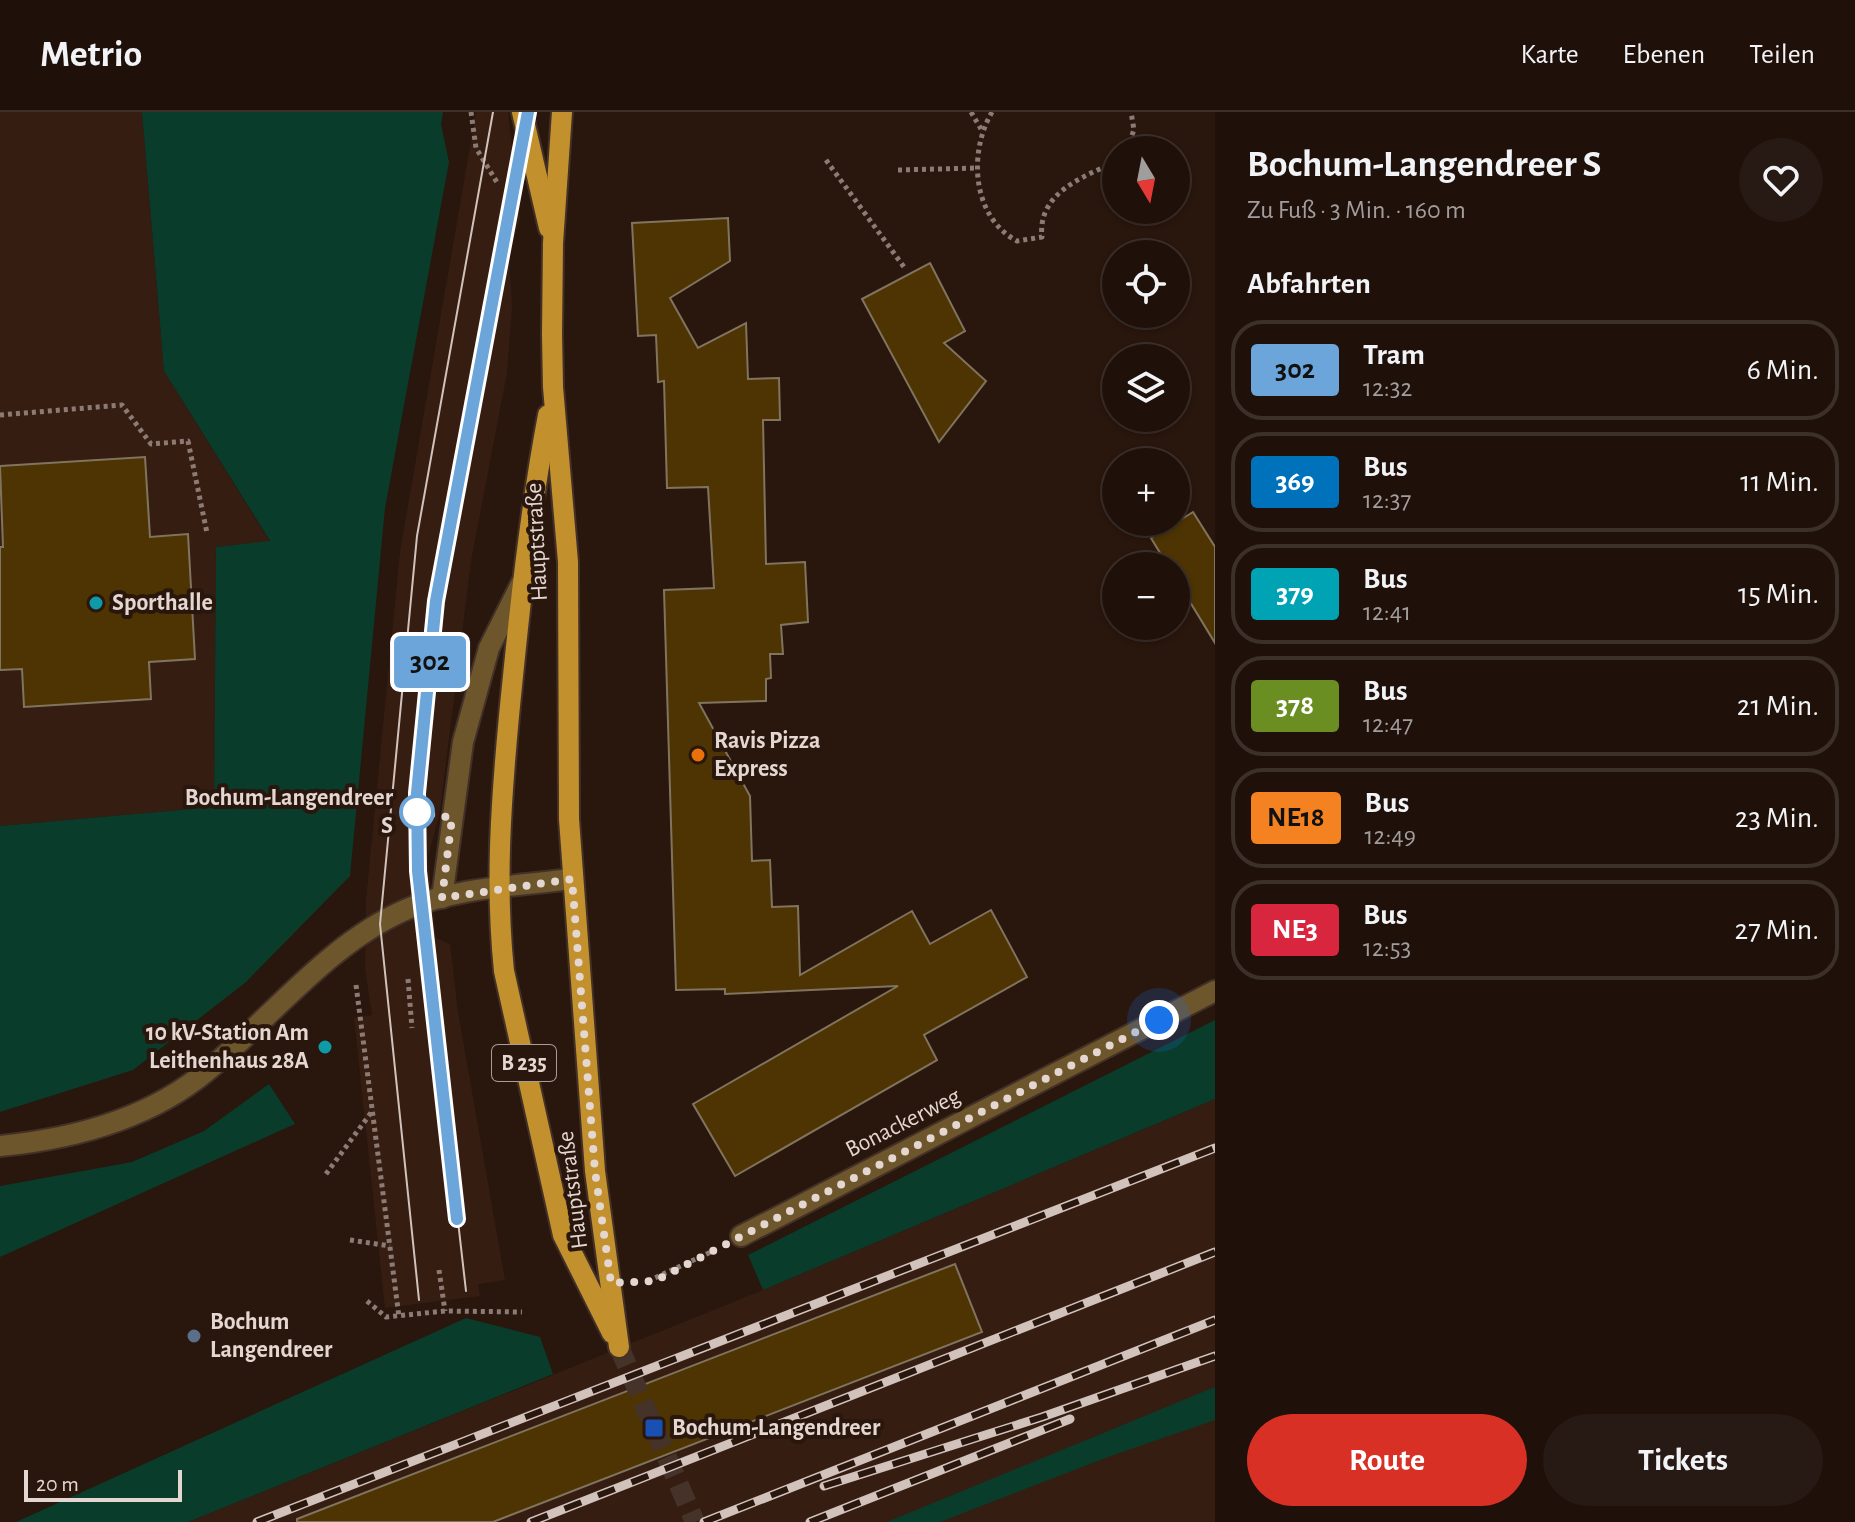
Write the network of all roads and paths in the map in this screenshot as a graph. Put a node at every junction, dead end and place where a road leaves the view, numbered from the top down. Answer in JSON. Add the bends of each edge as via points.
{"nodes":[{"id":1,"x":522,"y":112,"type":"edge"},
{"id":2,"x":562,"y":112,"type":"edge"},
{"id":3,"x":971,"y":112,"type":"edge"},
{"id":4,"x":992,"y":112,"type":"edge"},
{"id":5,"x":1131,"y":112,"type":"edge"},
{"id":6,"x":981,"y":130,"type":"junction"},
{"id":7,"x":1132,"y":136,"type":"edge"},
{"id":8,"x":826,"y":160,"type":"dead end"},
{"id":9,"x":978,"y":168,"type":"junction"},
{"id":10,"x":1102,"y":169,"type":"edge"},
{"id":11,"x":898,"y":170,"type":"dead end"},
{"id":12,"x":553,"y":243,"type":"junction"},
{"id":13,"x":904,"y":267,"type":"dead end"},
{"id":14,"x":553,"y":387,"type":"junction"},
{"id":15,"x":0,"y":415,"type":"edge"},
{"id":16,"x":207,"y":533,"type":"dead end"},
{"id":17,"x":521,"y":584,"type":"junction"},
{"id":18,"x":572,"y":879,"type":"junction"},
{"id":19,"x":498,"y":888,"type":"junction"},
{"id":20,"x":442,"y":898,"type":"junction"},
{"id":21,"x":408,"y":979,"type":"dead end"},
{"id":22,"x":356,"y":984,"type":"dead end"},
{"id":23,"x":1215,"y":991,"type":"edge"},
{"id":24,"x":412,"y":1028,"type":"dead end"},
{"id":25,"x":373,"y":1109,"type":"junction"},
{"id":26,"x":0,"y":1146,"type":"edge"},
{"id":27,"x":326,"y":1174,"type":"dead end"},
{"id":28,"x":741,"y":1236,"type":"joint"},
{"id":29,"x":350,"y":1240,"type":"dead end"},
{"id":30,"x":390,"y":1246,"type":"junction"},
{"id":31,"x":439,"y":1270,"type":"dead end"},
{"id":32,"x":611,"y":1283,"type":"junction"},
{"id":33,"x":367,"y":1301,"type":"dead end"},
{"id":34,"x":445,"y":1311,"type":"junction"},
{"id":35,"x":522,"y":1312,"type":"dead end"},
{"id":36,"x":399,"y":1317,"type":"junction"}],
"edges":[{"from":1,"to":12,"type":"main road","name":"Hauptstraße","number":"B 235"},
{"from":2,"to":12,"type":"main road","name":"Hauptstraße","number":"B 235"},
{"from":3,"to":6,"type":"path"},
{"from":4,"to":6,"type":"path"},
{"from":5,"to":7,"type":"path"},
{"from":6,"to":9,"type":"path"},
{"from":8,"to":13,"type":"path"},
{"from":9,"to":10,"type":"path","via":[[984,208],[995,226],[1017,241],[1042,237],[1050,203],[1067,185]]},
{"from":9,"to":11,"type":"path"},
{"from":12,"to":14,"type":"main road","name":"Hauptstraße","number":"B 235"},
{"from":14,"to":17,"type":"main road","name":"Hauptstraße","number":"B 235"},
{"from":14,"to":18,"type":"main road","name":"Hauptstraße","number":"B 235","via":[[568,562],[566,745]]},
{"from":15,"to":16,"type":"path","via":[[122,405],[151,444],[188,441]]},
{"from":17,"to":19,"type":"main road","name":"Hauptstraße","number":"B 235"},
{"from":17,"to":20,"type":"street","name":"Hauptstraße","via":[[489,648],[463,742]]},
{"from":18,"to":19,"type":"street"},
{"from":18,"to":32,"type":"main road","name":"Hauptstraße","number":"B 235","via":[[595,1171]]},
{"from":19,"to":20,"type":"street"},
{"from":19,"to":32,"type":"main road","name":"Hauptstraße","number":"B 235","via":[[504,971],[563,1235],[619,1347]]},
{"from":20,"to":26,"type":"street","via":[[403,911],[314,971],[206,1072],[160,1102],[74,1136]]},
{"from":21,"to":24,"type":"path"},
{"from":22,"to":25,"type":"path"},
{"from":23,"to":28,"type":"street","name":"Bonackerweg"},
{"from":25,"to":27,"type":"path"},
{"from":25,"to":30,"type":"path"},
{"from":28,"to":32,"type":"path","via":[[655,1281]]},
{"from":29,"to":30,"type":"path"},
{"from":30,"to":36,"type":"path"},
{"from":31,"to":34,"type":"path"},
{"from":33,"to":36,"type":"path","via":[[386,1317]]},
{"from":34,"to":35,"type":"path"},
{"from":34,"to":36,"type":"path"}]}
